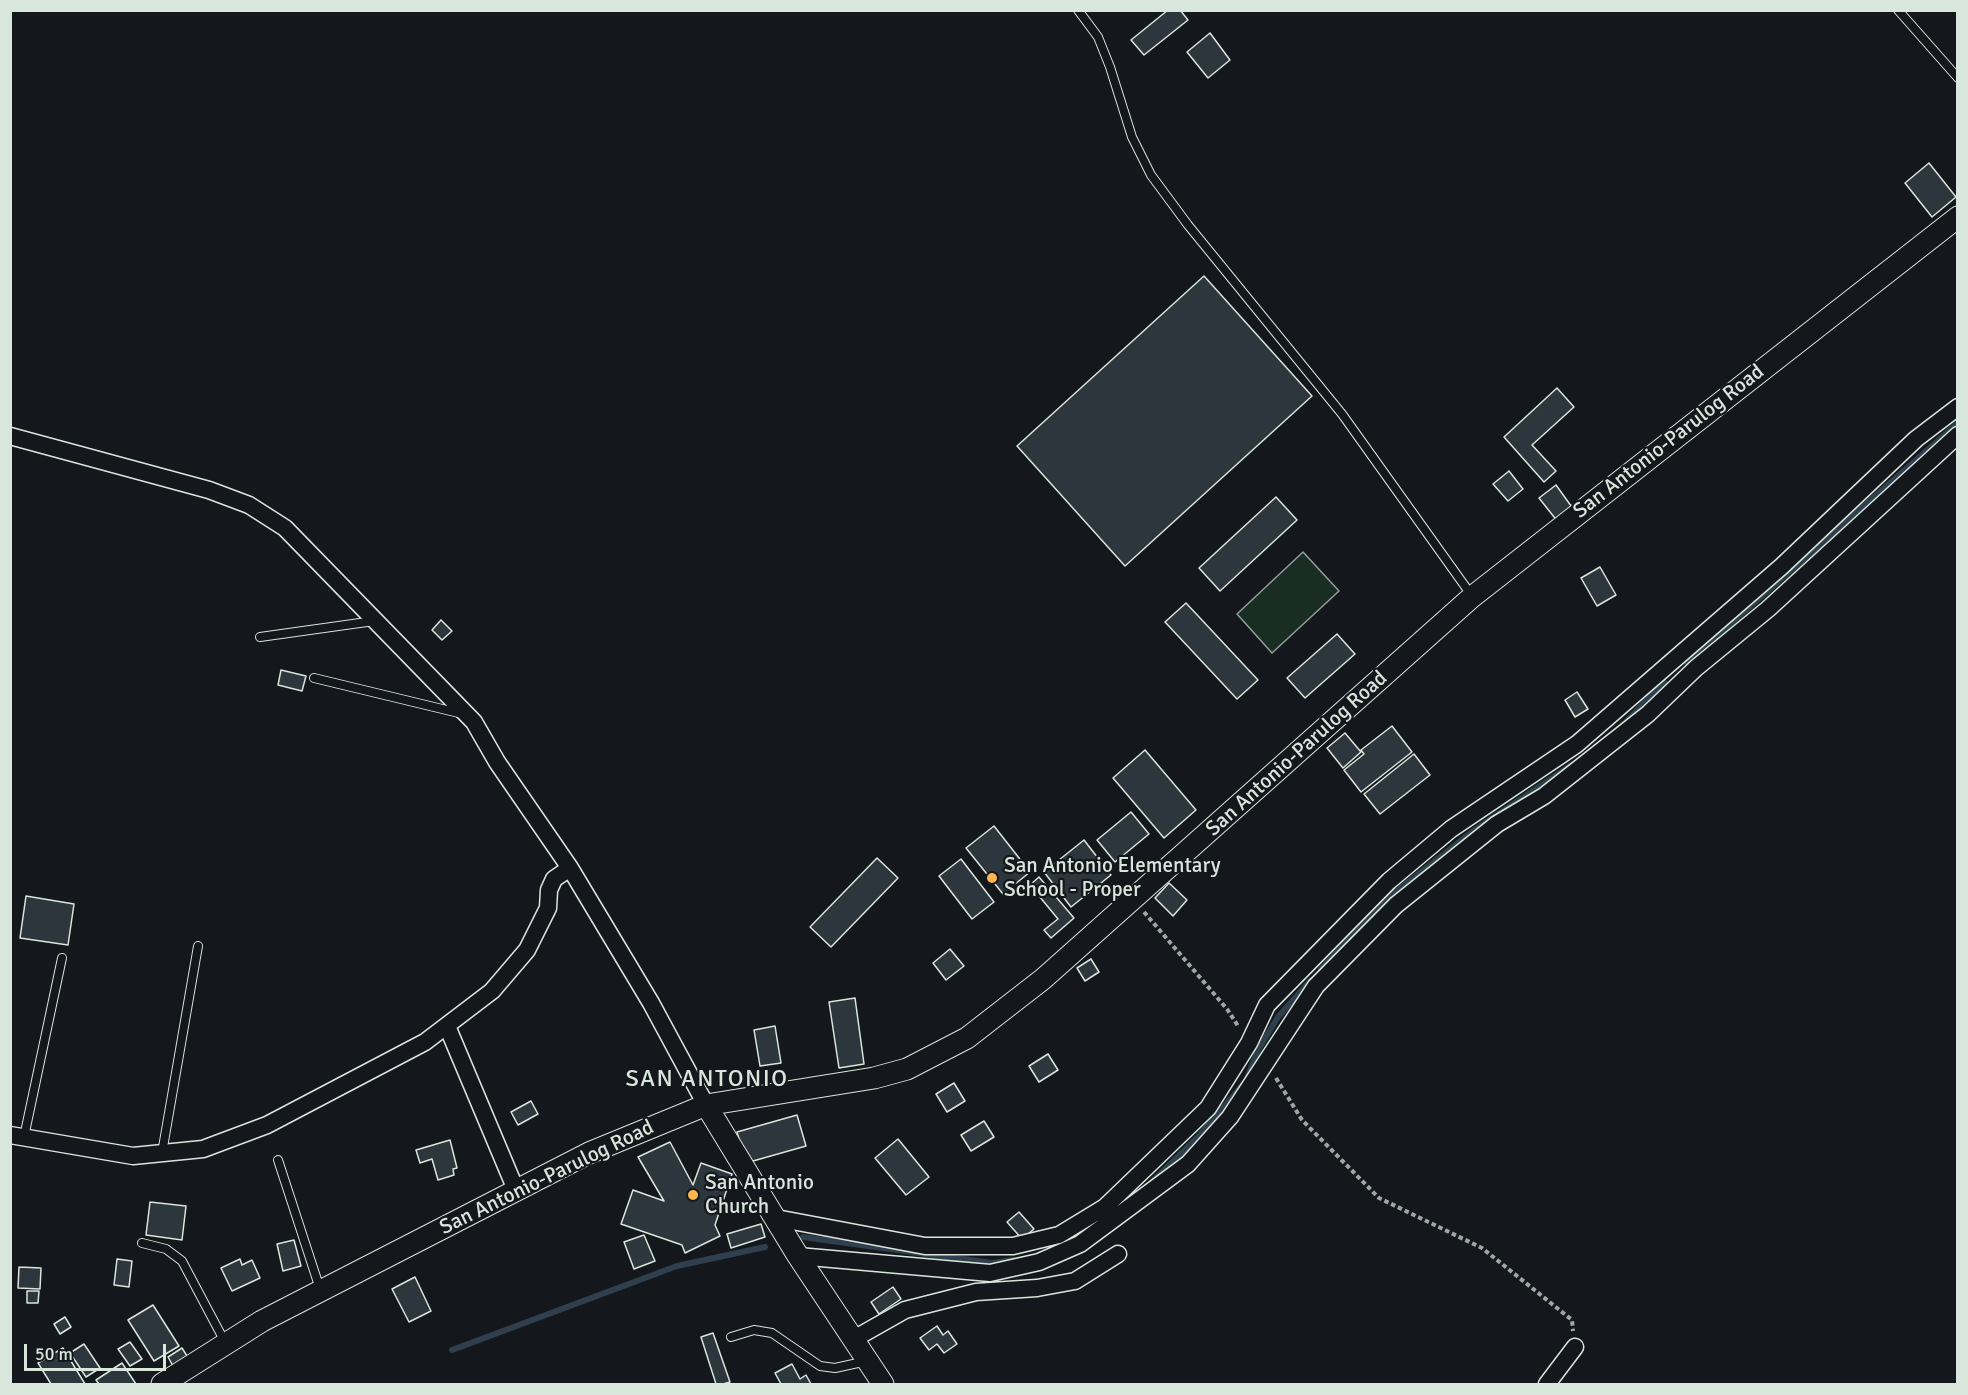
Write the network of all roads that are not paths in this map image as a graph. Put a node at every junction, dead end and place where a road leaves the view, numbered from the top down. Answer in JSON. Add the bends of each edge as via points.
{"nodes":[{"id":1,"x":1078,"y":10,"type":"edge"},
{"id":2,"x":1898,"y":10,"type":"edge"},
{"id":3,"x":1958,"y":78,"type":"edge"},
{"id":4,"x":1958,"y":217,"type":"edge"},
{"id":5,"x":1958,"y":407,"type":"edge"},
{"id":6,"x":1958,"y":435,"type":"edge"},
{"id":7,"x":10,"y":436,"type":"edge"},
{"id":8,"x":1472,"y":597,"type":"junction"},
{"id":9,"x":378,"y":620,"type":"junction"},
{"id":10,"x":260,"y":637,"type":"dead end"},
{"id":11,"x":314,"y":678,"type":"dead end"},
{"id":12,"x":466,"y":715,"type":"junction"},
{"id":13,"x":570,"y":868,"type":"junction"},
{"id":14,"x":198,"y":946,"type":"dead end"},
{"id":15,"x":62,"y":958,"type":"dead end"},
{"id":16,"x":447,"y":1026,"type":"junction"},
{"id":17,"x":706,"y":1105,"type":"junction"},
{"id":18,"x":17,"y":1136,"type":"edge"},
{"id":19,"x":162,"y":1153,"type":"junction"},
{"id":20,"x":278,"y":1160,"type":"dead end"},
{"id":21,"x":516,"y":1190,"type":"junction"},
{"id":22,"x":776,"y":1218,"type":"junction"},
{"id":23,"x":142,"y":1243,"type":"dead end"},
{"id":24,"x":1118,"y":1254,"type":"dead end"},
{"id":25,"x":798,"y":1256,"type":"junction"},
{"id":26,"x":321,"y":1293,"type":"junction"},
{"id":27,"x":732,"y":1337,"type":"dead end"},
{"id":28,"x":852,"y":1340,"type":"junction"},
{"id":29,"x":226,"y":1345,"type":"junction"},
{"id":30,"x":1575,"y":1347,"type":"road end"},
{"id":31,"x":867,"y":1361,"type":"junction"},
{"id":32,"x":162,"y":1384,"type":"edge"},
{"id":33,"x":883,"y":1384,"type":"edge"},
{"id":34,"x":1547,"y":1384,"type":"edge"}],
"edges":[{"from":1,"to":8,"type":"lane","via":[[1098,37],[1132,137],[1152,175],[1342,414]]},
{"from":2,"to":3,"type":"lane"},
{"from":4,"to":8,"type":"street","name":"San Antonio-Parulog Road"},
{"from":5,"to":22,"type":"street","via":[[1916,439],[1782,566],[1577,744],[1451,830],[1389,881],[1267,1005],[1208,1108],[1105,1207],[1059,1235],[1013,1246],[925,1246]]},
{"from":6,"to":25,"type":"street","via":[[1647,714],[1544,796],[1497,824],[1396,905],[1316,986],[1230,1117],[1188,1164],[1080,1244],[1039,1262],[990,1274]]},
{"from":7,"to":9,"type":"street","via":[[188,484],[249,505],[285,528]]},
{"from":8,"to":17,"type":"street","name":"San Antonio-Parulog Road","via":[[1043,979],[967,1038],[907,1069],[874,1078]]},
{"from":9,"to":10,"type":"lane"},
{"from":9,"to":12,"type":"street"},
{"from":11,"to":12,"type":"lane"},
{"from":12,"to":13,"type":"street"},
{"from":13,"to":16,"type":"street","via":[[554,879],[548,908],[528,950],[492,991]]},
{"from":13,"to":17,"type":"street","via":[[651,1003]]},
{"from":14,"to":19,"type":"lane"},
{"from":15,"to":18,"type":"lane"},
{"from":16,"to":19,"type":"street","via":[[425,1042],[267,1125],[203,1149]]},
{"from":16,"to":21,"type":"street"},
{"from":17,"to":21,"type":"street","name":"San Antonio-Parulog Road","via":[[589,1153]]},
{"from":17,"to":22,"type":"street"},
{"from":18,"to":19,"type":"street","via":[[133,1156]]},
{"from":20,"to":26,"type":"lane"},
{"from":21,"to":26,"type":"street","name":"San Antonio-Parulog Road"},
{"from":22,"to":25,"type":"street"},
{"from":23,"to":29,"type":"lane","via":[[166,1249],[182,1261]]},
{"from":24,"to":28,"type":"street","via":[[1075,1281],[976,1292],[905,1310]]},
{"from":25,"to":28,"type":"street"},
{"from":26,"to":29,"type":"street","name":"San Antonio-Parulog Road","via":[[262,1321]]},
{"from":27,"to":31,"type":"lane","via":[[754,1330],[772,1333],[820,1366],[835,1368]]},
{"from":28,"to":31,"type":"street"},
{"from":29,"to":32,"type":"street","name":"San Antonio-Parulog Road"},
{"from":30,"to":34,"type":"street"},
{"from":31,"to":33,"type":"street"}]}
